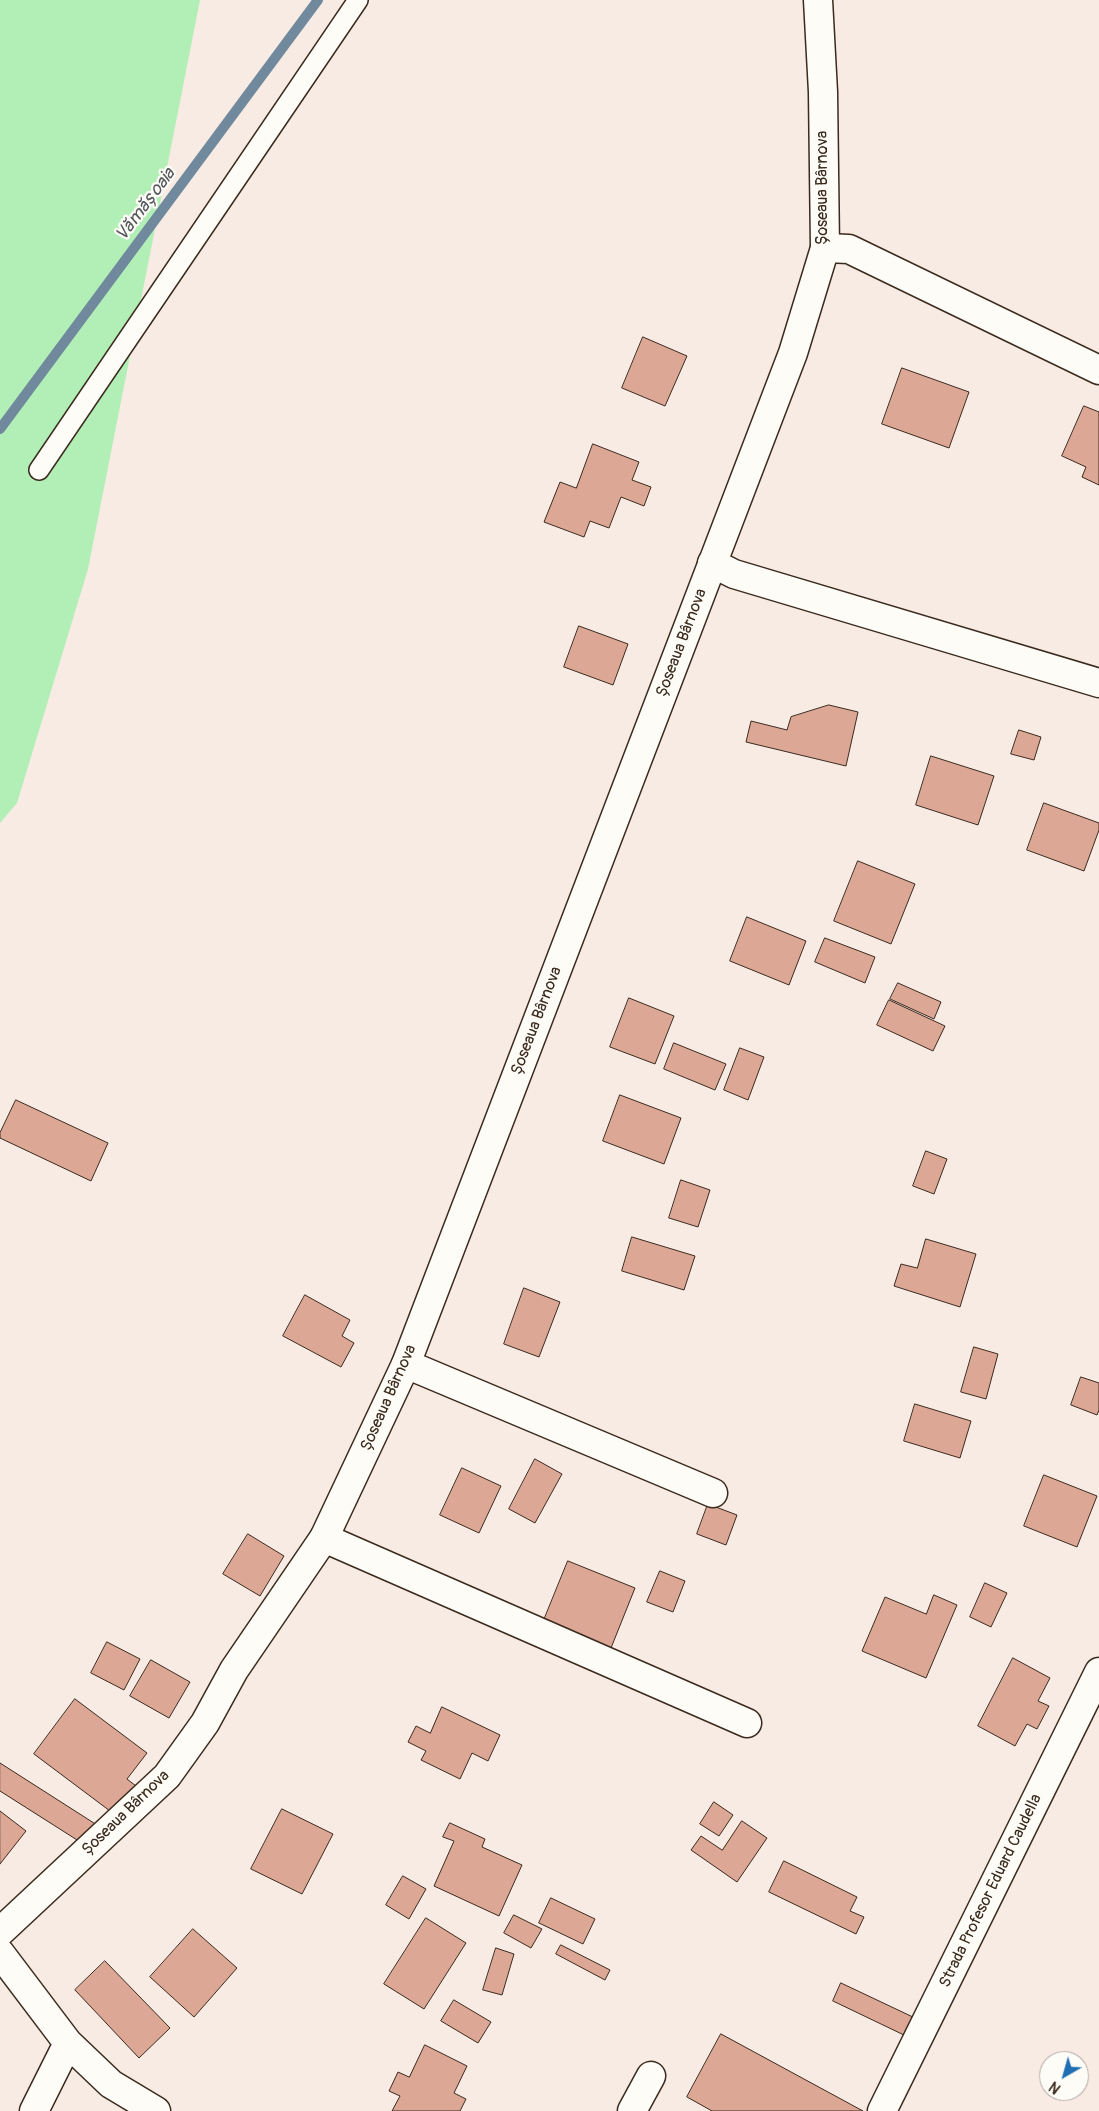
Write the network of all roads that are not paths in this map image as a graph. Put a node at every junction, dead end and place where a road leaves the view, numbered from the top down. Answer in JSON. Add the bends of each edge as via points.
{"nodes":[{"id":1,"x":358,"y":0,"type":"edge"},
{"id":2,"x":818,"y":0,"type":"edge"},
{"id":3,"x":825,"y":248,"type":"junction"},
{"id":4,"x":1099,"y":370,"type":"edge"},
{"id":5,"x":39,"y":470,"type":"dead end"},
{"id":6,"x":712,"y":563,"type":"junction"},
{"id":7,"x":1099,"y":682,"type":"edge"},
{"id":8,"x":406,"y":1364,"type":"junction"},
{"id":9,"x":713,"y":1493,"type":"dead end"},
{"id":10,"x":324,"y":1538,"type":"junction"},
{"id":11,"x":1099,"y":1672,"type":"edge"},
{"id":12,"x":747,"y":1722,"type":"dead end"},
{"id":13,"x":0,"y":1932,"type":"edge"},
{"id":14,"x":0,"y":1953,"type":"edge"},
{"id":15,"x":68,"y":2043,"type":"junction"},
{"id":16,"x":651,"y":2076,"type":"dead end"},
{"id":17,"x":34,"y":2111,"type":"edge"},
{"id":18,"x":156,"y":2111,"type":"edge"},
{"id":19,"x":632,"y":2111,"type":"edge"},
{"id":20,"x":882,"y":2111,"type":"edge"}],
"edges":[{"from":1,"to":5,"type":"lane"},
{"from":2,"to":3,"type":"street","name":"Șoseaua Bârnova"},
{"from":3,"to":4,"type":"street","via":[[849,249]]},
{"from":3,"to":6,"type":"street","name":"Șoseaua Bârnova","via":[[793,353]]},
{"from":6,"to":7,"type":"street","via":[[734,574]]},
{"from":6,"to":8,"type":"street","name":"Șoseaua Bârnova"},
{"from":8,"to":9,"type":"street"},
{"from":8,"to":10,"type":"street","name":"Șoseaua Bârnova"},
{"from":10,"to":12,"type":"street"},
{"from":10,"to":13,"type":"street","name":"Șoseaua Bârnova","via":[[234,1670],[206,1722],[167,1776]]},
{"from":11,"to":20,"type":"street","name":"Strada Profesor Eduard Caudella"},
{"from":14,"to":15,"type":"street"},
{"from":15,"to":17,"type":"street"},
{"from":15,"to":18,"type":"street","via":[[111,2084]]},
{"from":16,"to":19,"type":"street"}]}
